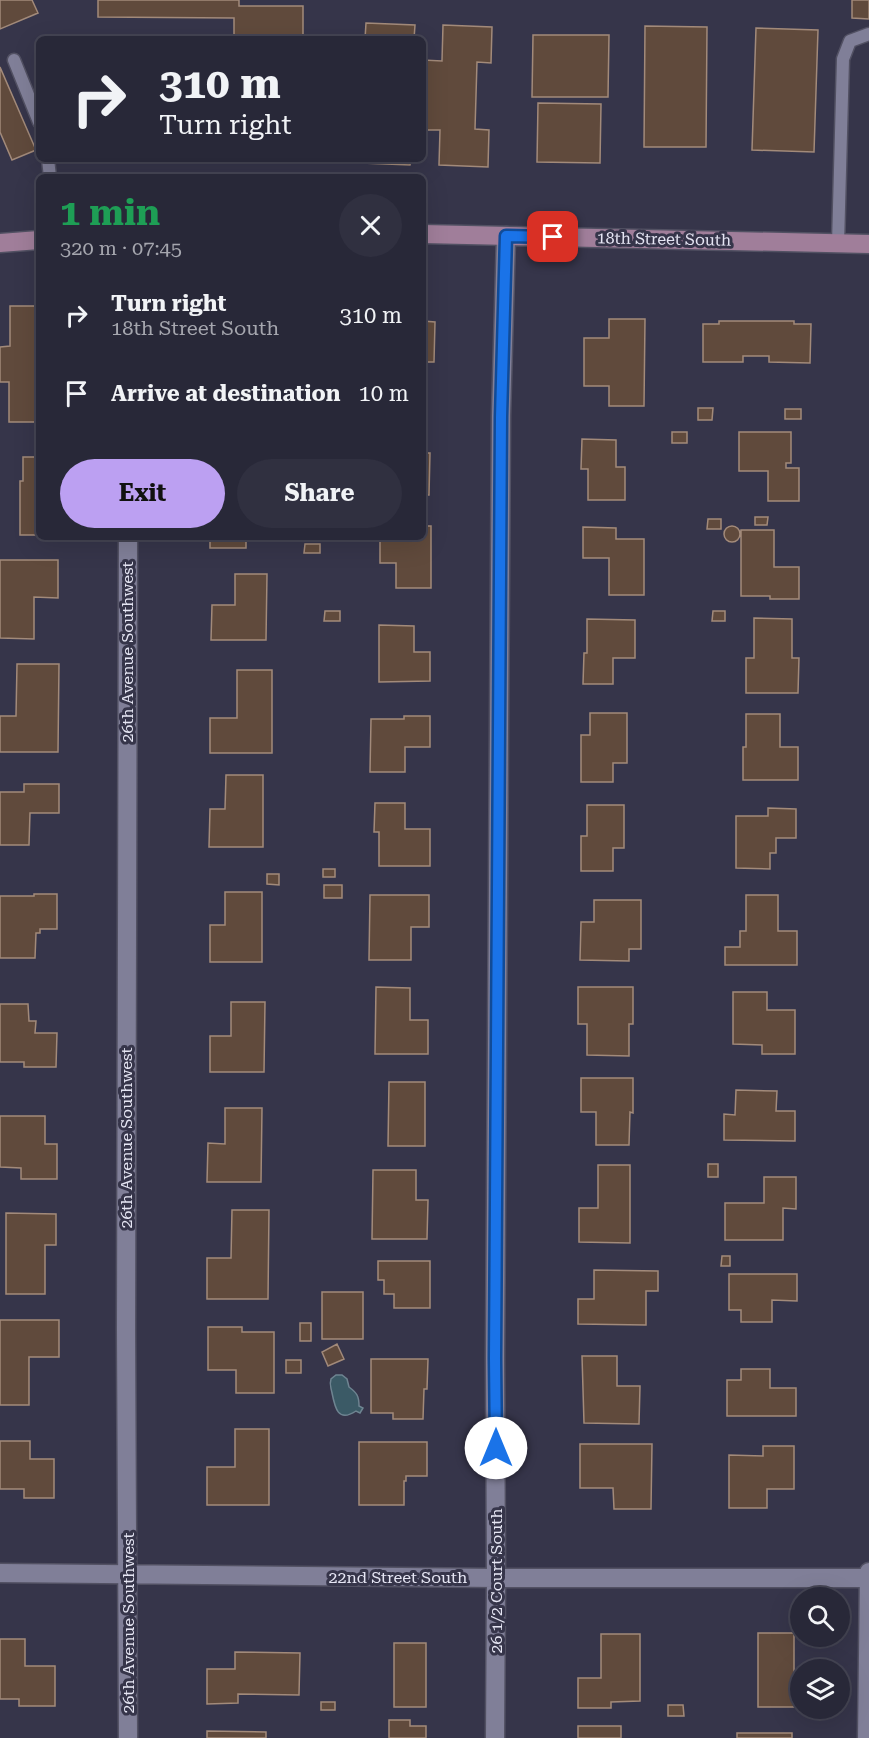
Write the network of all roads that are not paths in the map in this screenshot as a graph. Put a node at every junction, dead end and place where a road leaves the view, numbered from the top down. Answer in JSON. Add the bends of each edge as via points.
{"nodes":[{"id":1,"x":869,"y":34,"type":"edge"},
{"id":2,"x":14,"y":60,"type":"dead end"},
{"id":3,"x":36,"y":115,"type":"edge"},
{"id":4,"x":426,"y":234,"type":"edge"},
{"id":5,"x":506,"y":236,"type":"junction"},
{"id":6,"x":36,"y":240,"type":"edge"},
{"id":7,"x":0,"y":243,"type":"edge"},
{"id":8,"x":838,"y":244,"type":"junction"},
{"id":9,"x":869,"y":244,"type":"edge"},
{"id":10,"x":128,"y":540,"type":"edge"},
{"id":11,"x":869,"y":1572,"type":"edge"},
{"id":12,"x":0,"y":1573,"type":"edge"},
{"id":13,"x":127,"y":1575,"type":"junction"},
{"id":14,"x":496,"y":1578,"type":"junction"},
{"id":15,"x":869,"y":1578,"type":"edge"},
{"id":16,"x":128,"y":1738,"type":"edge"},
{"id":17,"x":495,"y":1738,"type":"edge"},
{"id":18,"x":867,"y":1738,"type":"edge"}],
"edges":[{"from":1,"to":8,"type":"lane","via":[[849,41],[843,59]]},
{"from":2,"to":3,"type":"lane"},
{"from":4,"to":5,"type":"street","name":"18th Street South"},
{"from":5,"to":8,"type":"street","name":"18th Street South"},
{"from":5,"to":14,"type":"street","name":"26 1/2 Court South","via":[[501,464]]},
{"from":6,"to":7,"type":"street"},
{"from":8,"to":9,"type":"street","name":"18th Street South"},
{"from":10,"to":13,"type":"street","name":"26th Avenue Southwest"},
{"from":11,"to":15,"type":"street"},
{"from":12,"to":13,"type":"street","name":"22nd Street South"},
{"from":13,"to":14,"type":"street","name":"22nd Street South"},
{"from":13,"to":16,"type":"street","name":"26th Avenue Southwest"},
{"from":14,"to":15,"type":"street","name":"22nd Street South"},
{"from":14,"to":17,"type":"street","name":"26 1/2 Court South"},
{"from":15,"to":18,"type":"street"}]}
